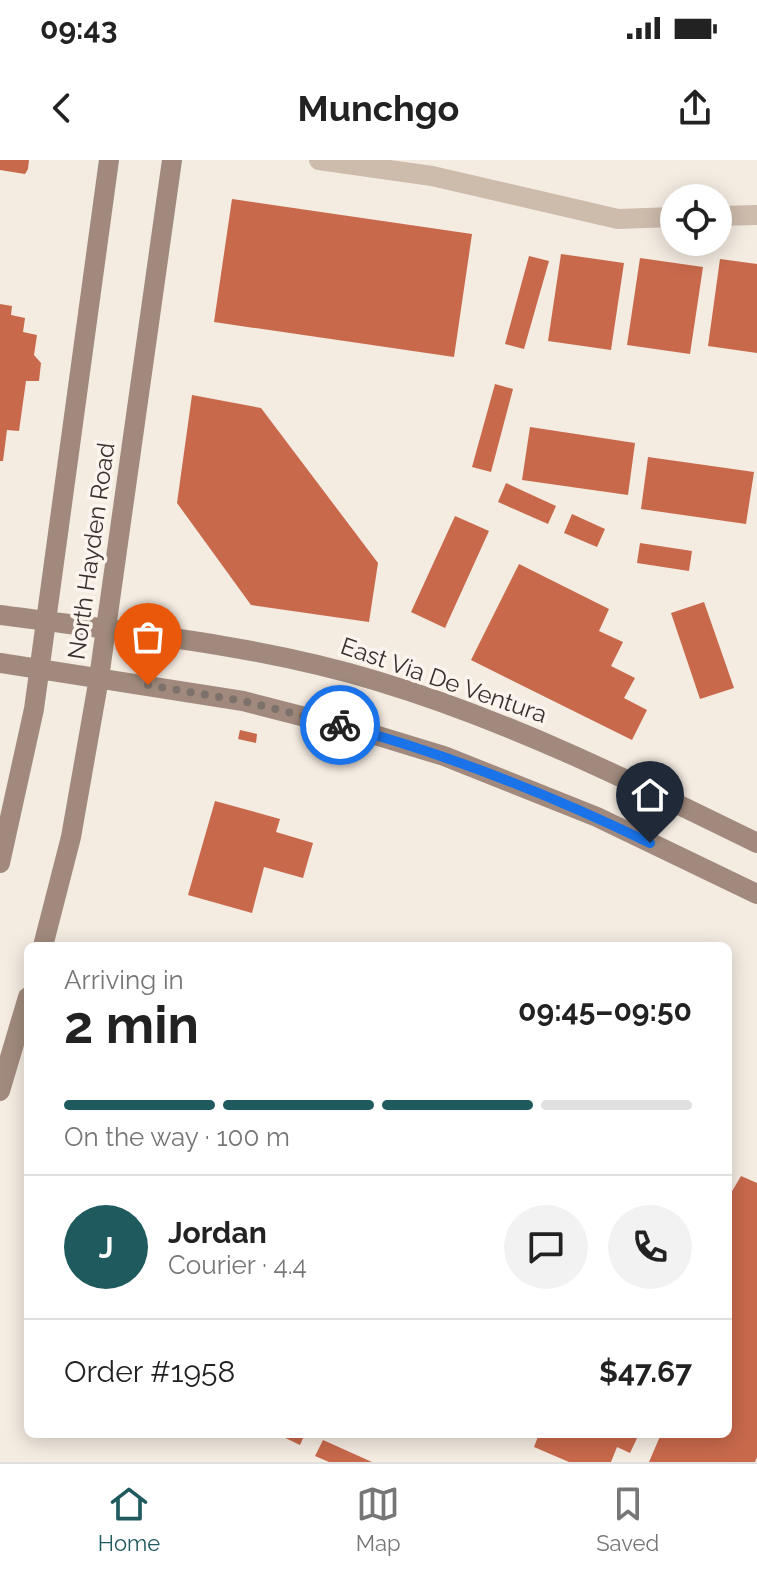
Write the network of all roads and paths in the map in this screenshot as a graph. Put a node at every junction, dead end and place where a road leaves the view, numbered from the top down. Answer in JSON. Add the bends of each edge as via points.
{"nodes":[{"id":1,"x":109,"y":160,"type":"edge"},
{"id":2,"x":172,"y":160,"type":"edge"},
{"id":3,"x":319,"y":160,"type":"edge"},
{"id":4,"x":757,"y":215,"type":"edge"},
{"id":5,"x":732,"y":216,"type":"edge"},
{"id":6,"x":660,"y":218,"type":"edge"},
{"id":7,"x":0,"y":615,"type":"edge"},
{"id":8,"x":45,"y":621,"type":"junction"},
{"id":9,"x":106,"y":630,"type":"junction"},
{"id":10,"x":0,"y":663,"type":"edge"},
{"id":11,"x":39,"y":669,"type":"junction"},
{"id":12,"x":99,"y":678,"type":"junction"},
{"id":13,"x":757,"y":843,"type":"edge"},
{"id":14,"x":0,"y":863,"type":"edge"},
{"id":15,"x":757,"y":894,"type":"edge"},
{"id":16,"x":44,"y":942,"type":"edge"},
{"id":17,"x":24,"y":1010,"type":"edge"},
{"id":18,"x":0,"y":1091,"type":"edge"}],
"edges":[{"from":1,"to":8,"type":"main road","name":"North Hayden Road"},
{"from":2,"to":9,"type":"main road","name":"North Hayden Road"},
{"from":3,"to":6,"type":"street","via":[[432,176],[618,219]]},
{"from":4,"to":5,"type":"street"},
{"from":7,"to":8,"type":"main road","name":"East Via De Ventura"},
{"from":8,"to":9,"type":"main road","name":"East Via De Ventura"},
{"from":8,"to":11,"type":"main road","name":"North Hayden Road"},
{"from":9,"to":12,"type":"main road","name":"North Hayden Road"},
{"from":9,"to":13,"type":"main road","name":"East Via De Ventura","via":[[238,649],[417,694],[571,752]]},
{"from":10,"to":11,"type":"main road"},
{"from":11,"to":12,"type":"main road"},
{"from":11,"to":14,"type":"main road","name":"North Hayden Road"},
{"from":12,"to":15,"type":"main road","via":[[243,701],[444,756],[597,817]]},
{"from":12,"to":16,"type":"main road","name":"North Hayden Road","via":[[71,837]]},
{"from":17,"to":18,"type":"main road"}]}
